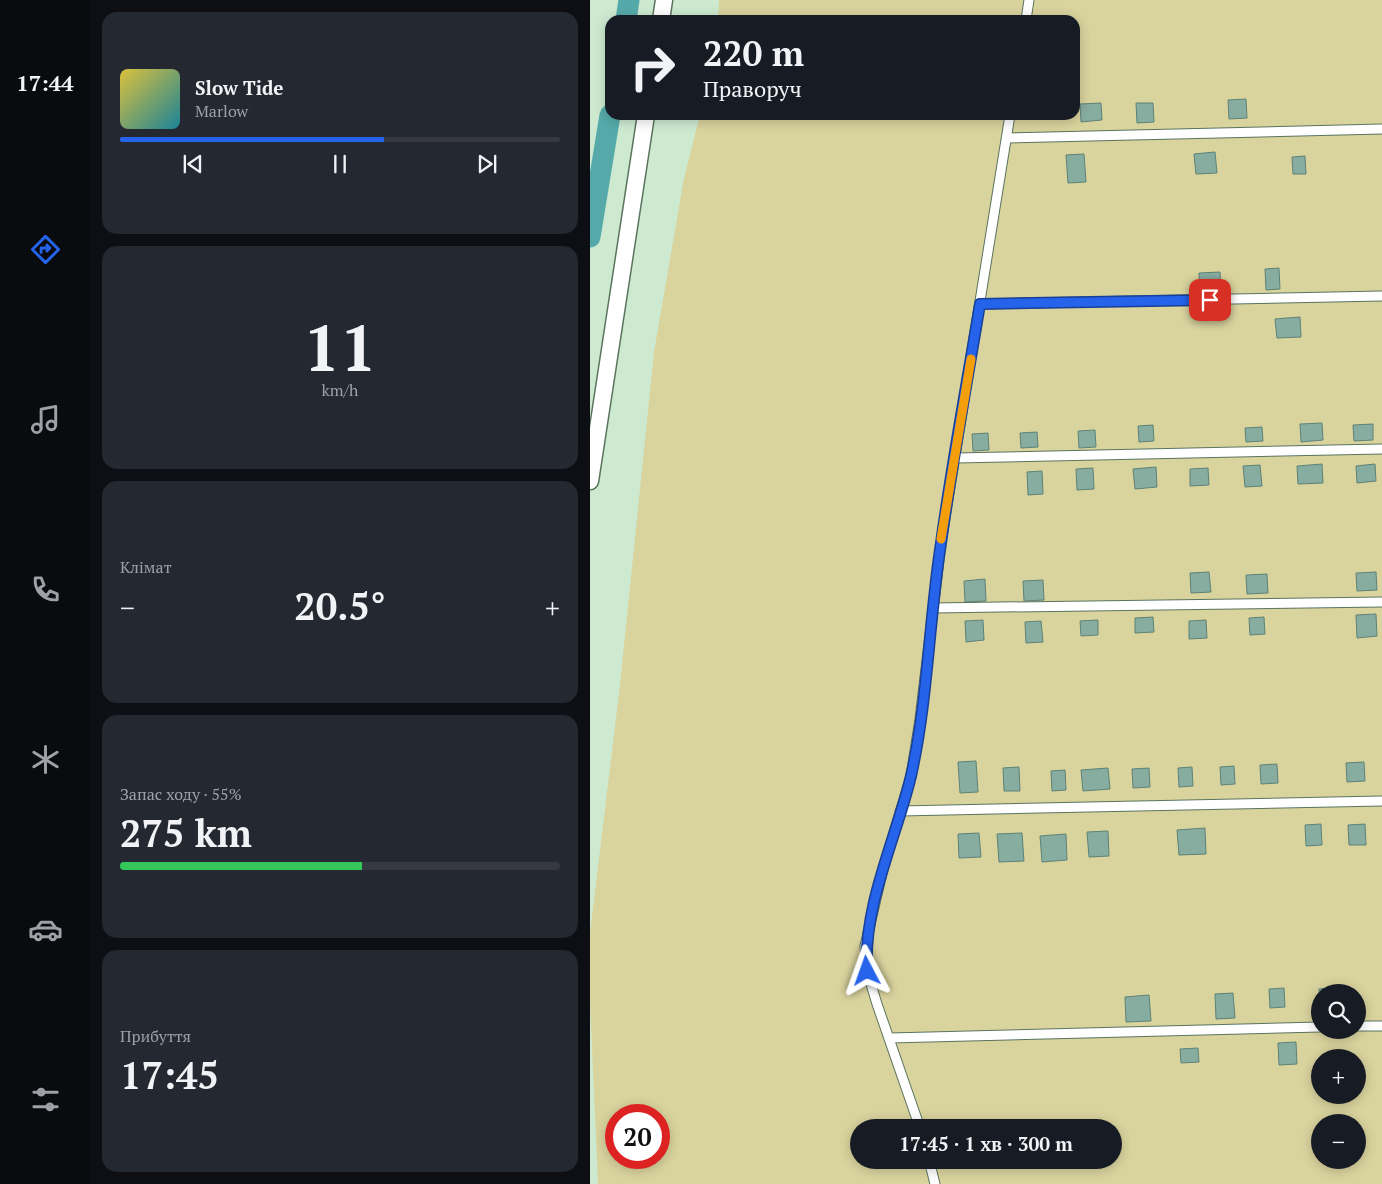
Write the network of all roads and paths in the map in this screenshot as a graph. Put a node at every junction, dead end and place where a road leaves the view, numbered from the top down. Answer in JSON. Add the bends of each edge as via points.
{"nodes":[{"id":1,"x":664,"y":0,"type":"edge"},
{"id":2,"x":1029,"y":0,"type":"edge"},
{"id":3,"x":662,"y":15,"type":"edge"},
{"id":4,"x":1027,"y":15,"type":"edge"},
{"id":5,"x":645,"y":120,"type":"edge"},
{"id":6,"x":1009,"y":120,"type":"edge"},
{"id":7,"x":1382,"y":129,"type":"edge"},
{"id":8,"x":1007,"y":138,"type":"junction"},
{"id":9,"x":1382,"y":296,"type":"edge"},
{"id":10,"x":980,"y":304,"type":"junction"},
{"id":11,"x":1382,"y":449,"type":"edge"},
{"id":12,"x":955,"y":458,"type":"junction"},
{"id":13,"x":590,"y":481,"type":"edge"},
{"id":14,"x":1382,"y":602,"type":"edge"},
{"id":15,"x":933,"y":608,"type":"junction"},
{"id":16,"x":1382,"y":801,"type":"edge"},
{"id":17,"x":900,"y":811,"type":"junction"},
{"id":18,"x":1366,"y":1026,"type":"edge"},
{"id":19,"x":1382,"y":1026,"type":"edge"},
{"id":20,"x":1311,"y":1027,"type":"edge"},
{"id":21,"x":890,"y":1038,"type":"junction"},
{"id":22,"x":917,"y":1119,"type":"edge"},
{"id":23,"x":931,"y":1169,"type":"edge"},
{"id":24,"x":935,"y":1184,"type":"edge"}],
"edges":[{"from":1,"to":3,"type":"street"},
{"from":2,"to":4,"type":"lane"},
{"from":5,"to":13,"type":"street"},
{"from":6,"to":8,"type":"lane"},
{"from":7,"to":8,"type":"lane"},
{"from":8,"to":10,"type":"lane"},
{"from":9,"to":10,"type":"lane"},
{"from":10,"to":12,"type":"lane"},
{"from":11,"to":12,"type":"lane"},
{"from":12,"to":15,"type":"lane","via":[[940,543]]},
{"from":14,"to":15,"type":"lane"},
{"from":15,"to":17,"type":"lane","via":[[911,776]]},
{"from":16,"to":17,"type":"lane"},
{"from":17,"to":21,"type":"lane","via":[[865,946],[867,971]]},
{"from":18,"to":19,"type":"lane"},
{"from":20,"to":21,"type":"lane"},
{"from":21,"to":22,"type":"lane"},
{"from":23,"to":24,"type":"lane"}]}
